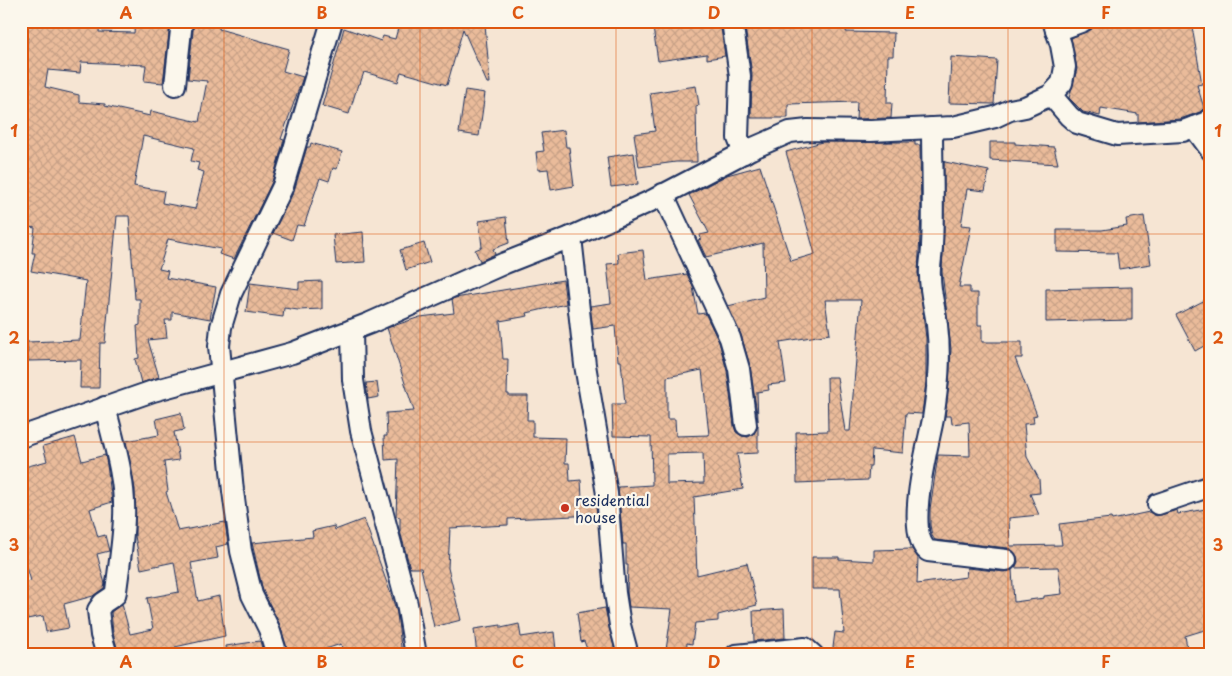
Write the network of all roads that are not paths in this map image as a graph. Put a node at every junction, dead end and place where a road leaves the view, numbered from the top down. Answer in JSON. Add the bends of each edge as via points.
{"nodes":[{"id":1,"x":182,"y":21,"type":"edge"},
{"id":2,"x":332,"y":21,"type":"edge"},
{"id":3,"x":732,"y":21,"type":"edge"},
{"id":4,"x":1083,"y":21,"type":"edge"},
{"id":5,"x":1054,"y":26,"type":"edge"},
{"id":6,"x":175,"y":85,"type":"dead end"},
{"id":7,"x":1051,"y":95,"type":"junction"},
{"id":8,"x":1202,"y":123,"type":"edge"},
{"id":9,"x":932,"y":128,"type":"junction"},
{"id":10,"x":1211,"y":150,"type":"edge"},
{"id":11,"x":744,"y":153,"type":"junction"},
{"id":12,"x":664,"y":194,"type":"junction"},
{"id":13,"x":571,"y":237,"type":"junction"},
{"id":14,"x":352,"y":330,"type":"junction"},
{"id":15,"x":221,"y":373,"type":"junction"},
{"id":16,"x":105,"y":407,"type":"junction"},
{"id":17,"x":746,"y":425,"type":"dead end"},
{"id":18,"x":21,"y":437,"type":"edge"},
{"id":19,"x":1211,"y":486,"type":"edge"},
{"id":20,"x":1158,"y":504,"type":"dead end"},
{"id":21,"x":1006,"y":560,"type":"dead end"},
{"id":22,"x":107,"y":655,"type":"edge"},
{"id":23,"x":277,"y":655,"type":"edge"},
{"id":24,"x":416,"y":655,"type":"edge"},
{"id":25,"x":628,"y":655,"type":"edge"},
{"id":26,"x":736,"y":655,"type":"edge"},
{"id":27,"x":813,"y":655,"type":"edge"}],
"edges":[{"from":1,"to":6,"type":"street"},
{"from":2,"to":15,"type":"street","via":[[283,186],[231,294],[221,327]]},
{"from":3,"to":11,"type":"street","via":[[740,76],[738,138]]},
{"from":4,"to":5,"type":"street"},
{"from":5,"to":7,"type":"street","via":[[1065,67],[1062,84]]},
{"from":7,"to":8,"type":"street","via":[[1078,123],[1117,134],[1183,131]]},
{"from":7,"to":9,"type":"street","via":[[995,117],[953,127]]},
{"from":8,"to":10,"type":"street"},
{"from":9,"to":11,"type":"street","via":[[790,132]]},
{"from":9,"to":21,"type":"street","via":[[929,274],[940,368],[917,503],[918,532],[928,551]]},
{"from":11,"to":12,"type":"street"},
{"from":12,"to":13,"type":"street"},
{"from":12,"to":17,"type":"street","via":[[730,338],[739,370]]},
{"from":13,"to":14,"type":"street"},
{"from":13,"to":25,"type":"street","via":[[585,364],[607,494],[618,617]]},
{"from":14,"to":15,"type":"street","via":[[292,353]]},
{"from":14,"to":24,"type":"street","via":[[353,380],[361,431],[407,604]]},
{"from":15,"to":16,"type":"street"},
{"from":15,"to":23,"type":"street","via":[[241,550],[252,595],[269,629]]},
{"from":16,"to":18,"type":"street"},
{"from":16,"to":22,"type":"street","via":[[123,489],[124,517],[115,595],[98,610]]},
{"from":19,"to":20,"type":"street"},
{"from":26,"to":27,"type":"street","via":[[805,648]]}]}
